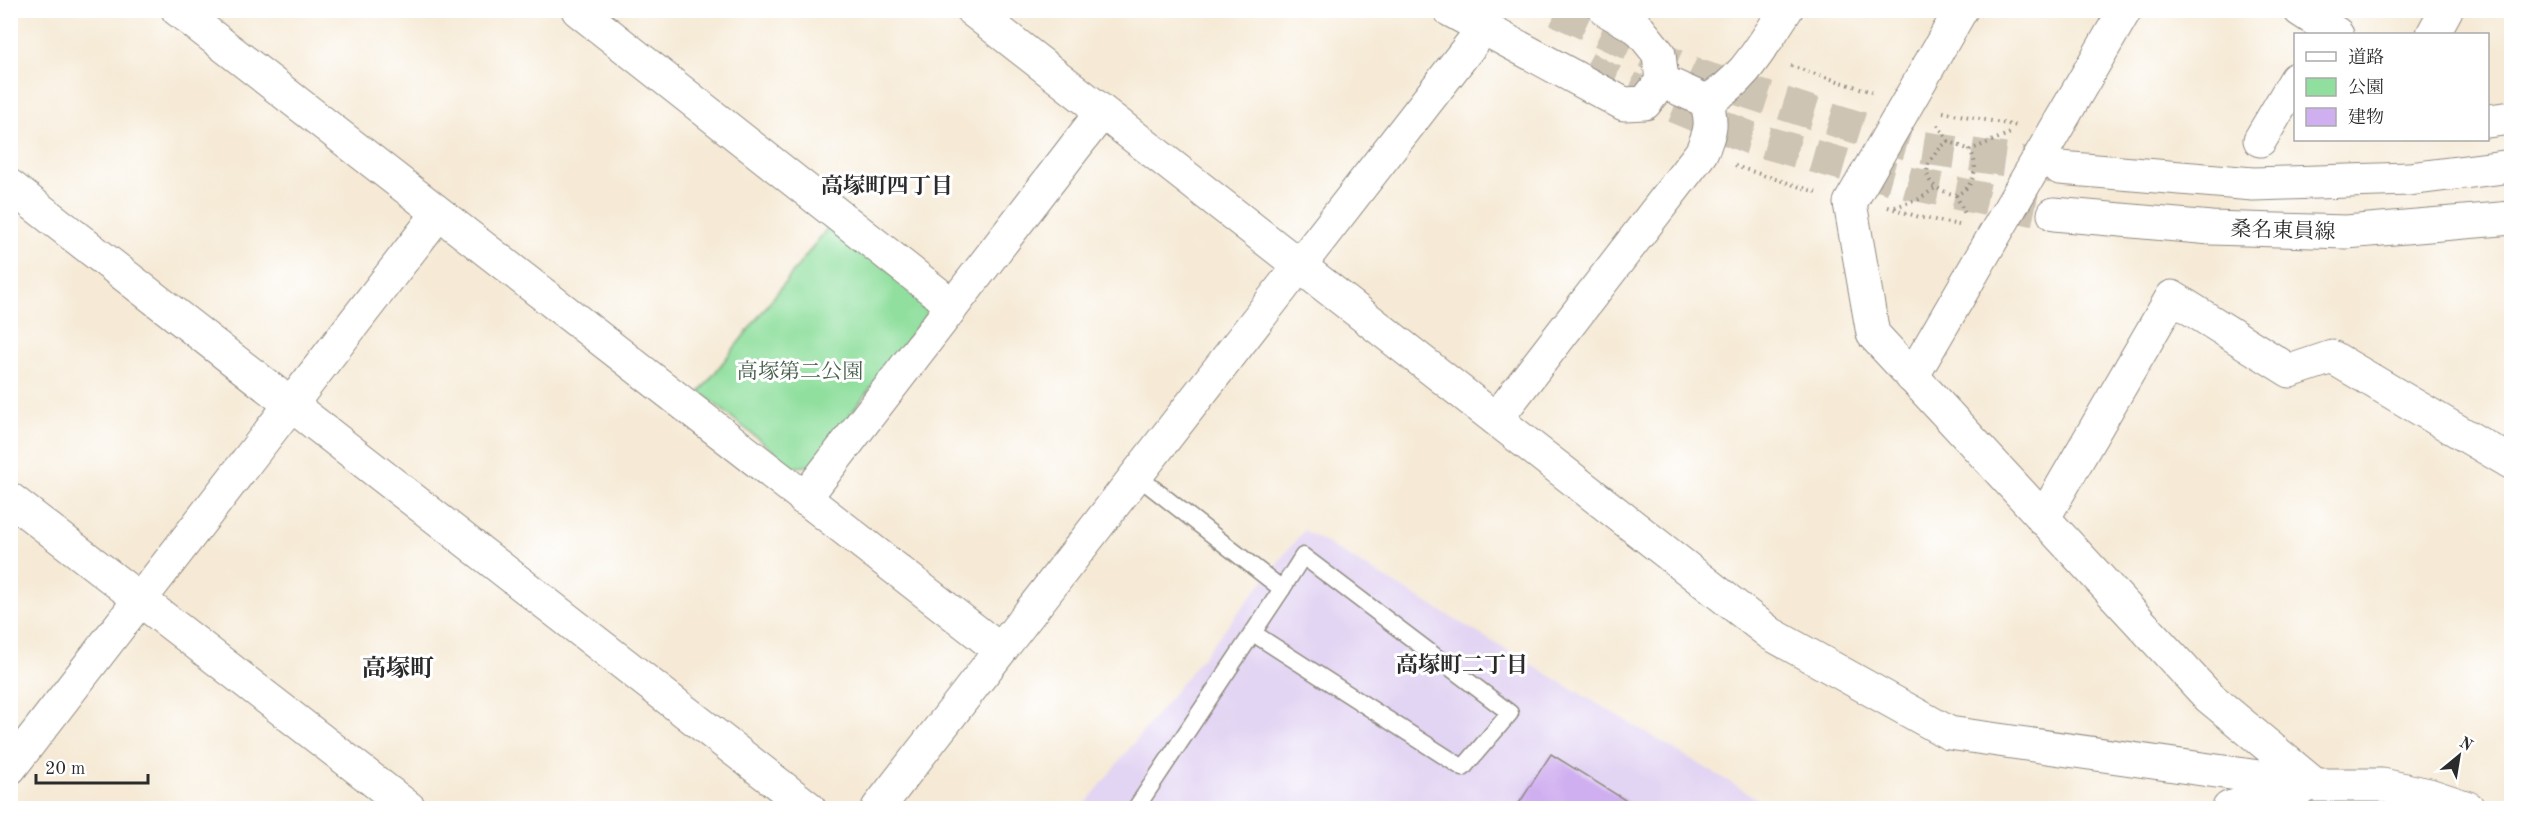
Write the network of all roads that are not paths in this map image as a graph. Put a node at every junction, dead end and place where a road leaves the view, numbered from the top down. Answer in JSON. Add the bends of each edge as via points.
{"nodes":[{"id":1,"x":178,"y":10,"type":"edge"},
{"id":2,"x":578,"y":10,"type":"edge"},
{"id":3,"x":972,"y":10,"type":"edge"},
{"id":4,"x":1450,"y":10,"type":"edge"},
{"id":5,"x":1606,"y":10,"type":"edge"},
{"id":6,"x":1786,"y":10,"type":"edge"},
{"id":7,"x":1961,"y":10,"type":"edge"},
{"id":8,"x":2125,"y":10,"type":"edge"},
{"id":9,"x":2446,"y":10,"type":"edge"},
{"id":10,"x":1483,"y":29,"type":"junction"},
{"id":11,"x":2434,"y":33,"type":"edge"},
{"id":12,"x":1662,"y":81,"type":"junction"},
{"id":13,"x":2294,"y":81,"type":"edge"},
{"id":14,"x":1706,"y":101,"type":"junction"},
{"id":15,"x":1102,"y":112,"type":"junction"},
{"id":16,"x":2511,"y":118,"type":"edge"},
{"id":17,"x":2489,"y":121,"type":"edge"},
{"id":18,"x":2260,"y":140,"type":"dead end"},
{"id":19,"x":2511,"y":166,"type":"edge"},
{"id":20,"x":2060,"y":168,"type":"tunnel mouth"},
{"id":21,"x":10,"y":186,"type":"edge"},
{"id":22,"x":438,"y":214,"type":"junction"},
{"id":23,"x":2054,"y":214,"type":"tunnel mouth"},
{"id":24,"x":2511,"y":218,"type":"edge"},
{"id":25,"x":1301,"y":266,"type":"junction"},
{"id":26,"x":952,"y":305,"type":"junction"},
{"id":27,"x":1912,"y":377,"type":"junction"},
{"id":28,"x":291,"y":405,"type":"junction"},
{"id":29,"x":1496,"y":419,"type":"junction"},
{"id":30,"x":2511,"y":462,"type":"edge"},
{"id":31,"x":1136,"y":475,"type":"junction"},
{"id":32,"x":10,"y":499,"type":"edge"},
{"id":33,"x":804,"y":499,"type":"junction"},
{"id":34,"x":2043,"y":519,"type":"junction"},
{"id":35,"x":1282,"y":589,"type":"junction"},
{"id":36,"x":141,"y":600,"type":"junction"},
{"id":37,"x":1253,"y":633,"type":"junction"},
{"id":38,"x":1000,"y":650,"type":"junction"},
{"id":39,"x":10,"y":768,"type":"edge"},
{"id":40,"x":2315,"y":785,"type":"junction"},
{"id":41,"x":409,"y":808,"type":"edge"},
{"id":42,"x":808,"y":808,"type":"edge"},
{"id":43,"x":878,"y":808,"type":"edge"},
{"id":44,"x":1136,"y":808,"type":"edge"},
{"id":45,"x":2229,"y":808,"type":"edge"},
{"id":46,"x":2468,"y":808,"type":"edge"}],
"edges":[{"from":1,"to":22,"type":"street"},
{"from":2,"to":26,"type":"street"},
{"from":3,"to":15,"type":"street"},
{"from":4,"to":10,"type":"street"},
{"from":5,"to":12,"type":"street","via":[[1638,28],[1659,54]]},
{"from":6,"to":14,"type":"street","via":[[1742,74],[1725,92]]},
{"from":7,"to":27,"type":"street","via":[[1850,202],[1873,334]]},
{"from":8,"to":27,"type":"street"},
{"from":9,"to":11,"type":"street"},
{"from":10,"to":12,"type":"street","via":[[1624,104],[1645,103]]},
{"from":10,"to":25,"type":"street"},
{"from":12,"to":14,"type":"street"},
{"from":13,"to":18,"type":"street"},
{"from":14,"to":29,"type":"street","via":[[1712,119],[1701,153]]},
{"from":15,"to":25,"type":"street"},
{"from":15,"to":26,"type":"street"},
{"from":16,"to":17,"type":"street"},
{"from":19,"to":20,"type":"street","via":[[2409,179],[2253,184]]},
{"from":21,"to":28,"type":"street"},
{"from":22,"to":28,"type":"street"},
{"from":22,"to":33,"type":"street"},
{"from":23,"to":24,"type":"street","name":"桑名東員線","via":[[2211,228],[2346,232]]},
{"from":25,"to":29,"type":"street"},
{"from":25,"to":31,"type":"street"},
{"from":26,"to":33,"type":"street"},
{"from":27,"to":34,"type":"street"},
{"from":28,"to":36,"type":"street"},
{"from":28,"to":42,"type":"street"},
{"from":29,"to":40,"type":"street","via":[[1771,634],[1949,733]]},
{"from":30,"to":34,"type":"street","via":[[2332,357],[2290,371],[2172,297]]},
{"from":31,"to":35,"type":"lane"},
{"from":31,"to":38,"type":"street"},
{"from":32,"to":36,"type":"street"},
{"from":33,"to":38,"type":"street"},
{"from":34,"to":40,"type":"street","via":[[2209,697]]},
{"from":35,"to":37,"type":"lane"},
{"from":35,"to":37,"type":"lane","via":[[1303,556],[1510,712],[1463,768]]},
{"from":36,"to":39,"type":"street"},
{"from":36,"to":41,"type":"street"},
{"from":37,"to":44,"type":"lane"},
{"from":38,"to":43,"type":"street"},
{"from":40,"to":45,"type":"street"},
{"from":40,"to":46,"type":"street","via":[[2382,785]]}]}
